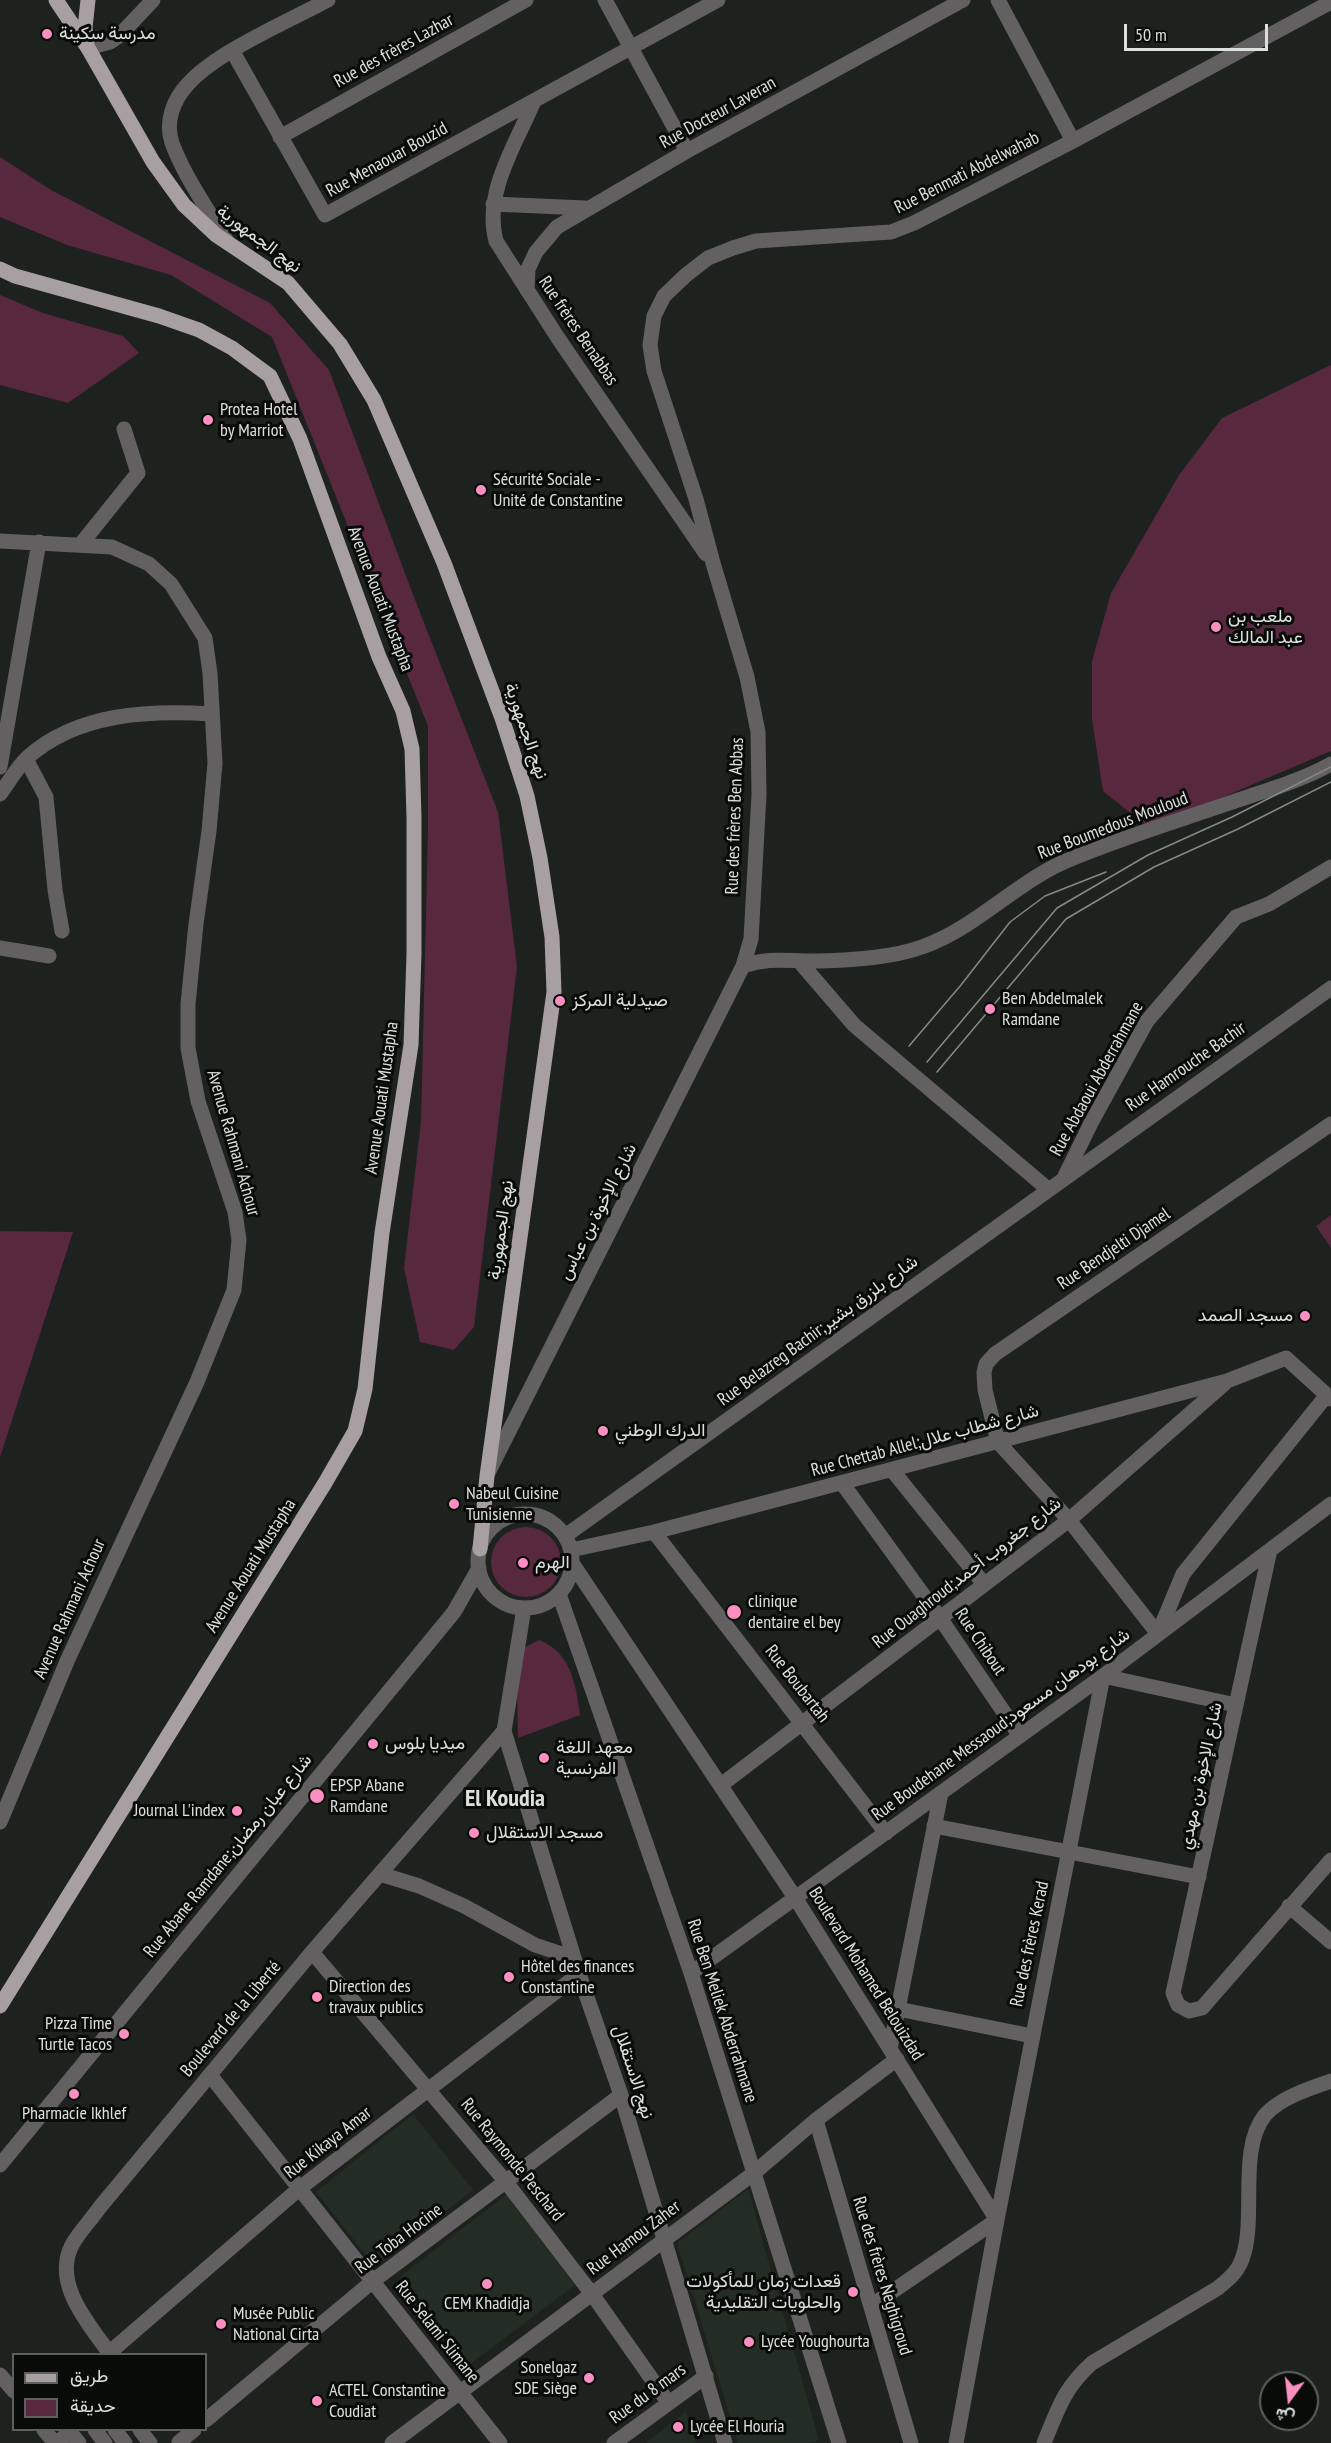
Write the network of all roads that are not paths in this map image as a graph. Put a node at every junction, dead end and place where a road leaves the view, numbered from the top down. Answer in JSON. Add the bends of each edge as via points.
{"nodes":[{"id":1,"x":56,"y":0,"type":"edge"},
{"id":2,"x":88,"y":0,"type":"edge"},
{"id":3,"x":153,"y":0,"type":"edge"},
{"id":4,"x":328,"y":0,"type":"edge"},
{"id":5,"x":526,"y":0,"type":"edge"},
{"id":6,"x":605,"y":0,"type":"edge"},
{"id":7,"x":718,"y":0,"type":"edge"},
{"id":8,"x":963,"y":0,"type":"edge"},
{"id":9,"x":998,"y":0,"type":"edge"},
{"id":10,"x":1331,"y":2,"type":"edge"},
{"id":11,"x":88,"y":48,"type":"junction"},
{"id":12,"x":632,"y":48,"type":"junction"},
{"id":13,"x":233,"y":52,"type":"junction"},
{"id":14,"x":534,"y":101,"type":"junction"},
{"id":15,"x":280,"y":137,"type":"junction"},
{"id":16,"x":1073,"y":141,"type":"junction"},
{"id":17,"x":687,"y":151,"type":"junction"},
{"id":18,"x":493,"y":204,"type":"junction"},
{"id":19,"x":585,"y":208,"type":"junction"},
{"id":20,"x":228,"y":243,"type":"junction"},
{"id":21,"x":0,"y":269,"type":"edge"},
{"id":22,"x":526,"y":290,"type":"junction"},
{"id":23,"x":124,"y":429,"type":"dead end"},
{"id":24,"x":0,"y":541,"type":"edge"},
{"id":25,"x":39,"y":542,"type":"junction"},
{"id":26,"x":81,"y":544,"type":"junction"},
{"id":27,"x":713,"y":564,"type":"junction"},
{"id":28,"x":212,"y":714,"type":"junction"},
{"id":29,"x":26,"y":759,"type":"junction"},
{"id":30,"x":1331,"y":764,"type":"edge"},
{"id":31,"x":0,"y":767,"type":"edge"},
{"id":32,"x":0,"y":794,"type":"edge"},
{"id":33,"x":1331,"y":867,"type":"edge"},
{"id":34,"x":62,"y":931,"type":"dead end"},
{"id":35,"x":0,"y":948,"type":"edge"},
{"id":36,"x":49,"y":956,"type":"dead end"},
{"id":37,"x":799,"y":961,"type":"junction"},
{"id":38,"x":743,"y":966,"type":"junction"},
{"id":39,"x":1331,"y":988,"type":"edge"},
{"id":40,"x":1331,"y":1124,"type":"edge"},
{"id":41,"x":1064,"y":1178,"type":"junction"},
{"id":42,"x":1049,"y":1190,"type":"junction"},
{"id":43,"x":1227,"y":1381,"type":"junction"},
{"id":44,"x":1329,"y":1397,"type":"edge"},
{"id":45,"x":998,"y":1442,"type":"junction"},
{"id":46,"x":892,"y":1470,"type":"junction"},
{"id":47,"x":487,"y":1476,"type":"junction"},
{"id":48,"x":842,"y":1483,"type":"junction"},
{"id":49,"x":1331,"y":1504,"type":"edge"},
{"id":50,"x":1069,"y":1520,"type":"junction"},
{"id":51,"x":654,"y":1532,"type":"junction"},
{"id":52,"x":480,"y":1549,"type":"junction"},
{"id":53,"x":570,"y":1550,"type":"junction"},
{"id":54,"x":1270,"y":1550,"type":"junction"},
{"id":55,"x":479,"y":1568,"type":"junction"},
{"id":56,"x":984,"y":1584,"type":"junction"},
{"id":57,"x":559,"y":1594,"type":"junction"},
{"id":58,"x":524,"y":1608,"type":"junction"},
{"id":59,"x":940,"y":1618,"type":"junction"},
{"id":60,"x":1158,"y":1634,"type":"junction"},
{"id":61,"x":1104,"y":1676,"type":"junction"},
{"id":62,"x":1236,"y":1705,"type":"junction"},
{"id":63,"x":803,"y":1723,"type":"junction"},
{"id":64,"x":504,"y":1731,"type":"junction"},
{"id":65,"x":1020,"y":1736,"type":"junction"},
{"id":66,"x":722,"y":1785,"type":"junction"},
{"id":67,"x":941,"y":1793,"type":"junction"},
{"id":68,"x":0,"y":1822,"type":"edge"},
{"id":69,"x":934,"y":1826,"type":"junction"},
{"id":70,"x":886,"y":1833,"type":"junction"},
{"id":71,"x":1069,"y":1852,"type":"junction"},
{"id":72,"x":1331,"y":1860,"type":"edge"},
{"id":73,"x":380,"y":1874,"type":"junction"},
{"id":74,"x":1199,"y":1877,"type":"junction"},
{"id":75,"x":796,"y":1899,"type":"junction"},
{"id":76,"x":1289,"y":1906,"type":"junction"},
{"id":77,"x":1331,"y":1942,"type":"edge"},
{"id":78,"x":312,"y":1952,"type":"junction"},
{"id":79,"x":574,"y":1958,"type":"junction"},
{"id":80,"x":691,"y":1973,"type":"junction"},
{"id":81,"x":579,"y":1974,"type":"junction"},
{"id":82,"x":0,"y":2006,"type":"edge"},
{"id":83,"x":898,"y":2009,"type":"junction"},
{"id":84,"x":1032,"y":2036,"type":"junction"},
{"id":85,"x":893,"y":2054,"type":"junction"},
{"id":86,"x":210,"y":2074,"type":"junction"},
{"id":87,"x":1331,"y":2081,"type":"edge"},
{"id":88,"x":429,"y":2089,"type":"junction"},
{"id":89,"x":621,"y":2095,"type":"junction"},
{"id":90,"x":816,"y":2120,"type":"junction"},
{"id":91,"x":0,"y":2164,"type":"edge"},
{"id":92,"x":754,"y":2173,"type":"junction"},
{"id":93,"x":506,"y":2182,"type":"junction"},
{"id":94,"x":300,"y":2188,"type":"junction"},
{"id":95,"x":997,"y":2220,"type":"junction"},
{"id":96,"x":663,"y":2240,"type":"junction"},
{"id":97,"x":373,"y":2282,"type":"junction"},
{"id":98,"x":592,"y":2294,"type":"junction"},
{"id":99,"x":871,"y":2306,"type":"junction"},
{"id":100,"x":109,"y":2353,"type":"edge"},
{"id":101,"x":111,"y":2353,"type":"edge"},
{"id":102,"x":0,"y":2375,"type":"edge"},
{"id":103,"x":706,"y":2376,"type":"junction"},
{"id":104,"x":12,"y":2389,"type":"edge"},
{"id":105,"x":460,"y":2394,"type":"junction"},
{"id":106,"x":668,"y":2402,"type":"junction"},
{"id":107,"x":207,"y":2419,"type":"edge"},
{"id":108,"x":45,"y":2431,"type":"edge"},
{"id":109,"x":96,"y":2431,"type":"edge"},
{"id":110,"x":116,"y":2431,"type":"edge"},
{"id":111,"x":141,"y":2431,"type":"edge"},
{"id":112,"x":169,"y":2431,"type":"edge"},
{"id":113,"x":193,"y":2431,"type":"edge"},
{"id":114,"x":59,"y":2441,"type":"edge"},
{"id":115,"x":79,"y":2443,"type":"edge"},
{"id":116,"x":105,"y":2443,"type":"edge"},
{"id":117,"x":125,"y":2443,"type":"edge"},
{"id":118,"x":150,"y":2443,"type":"edge"},
{"id":119,"x":179,"y":2443,"type":"edge"},
{"id":120,"x":392,"y":2443,"type":"edge"},
{"id":121,"x":500,"y":2443,"type":"edge"},
{"id":122,"x":614,"y":2443,"type":"edge"},
{"id":123,"x":725,"y":2443,"type":"edge"},
{"id":124,"x":839,"y":2443,"type":"edge"},
{"id":125,"x":911,"y":2443,"type":"edge"},
{"id":126,"x":956,"y":2443,"type":"edge"},
{"id":127,"x":1044,"y":2443,"type":"edge"}],
"edges":[{"from":1,"to":11,"type":"main road","name":"نهج الجمهورية"},
{"from":2,"to":11,"type":"main road"},
{"from":3,"to":11,"type":"street","via":[[110,42]]},
{"from":4,"to":13,"type":"street"},
{"from":5,"to":15,"type":"street","name":"Rue des frères Lazhar"},
{"from":6,"to":12,"type":"street"},
{"from":7,"to":12,"type":"street","name":"Rue Menaouar Bouzid"},
{"from":8,"to":17,"type":"street","name":"Rue Docteur Laveran"},
{"from":9,"to":16,"type":"street"},
{"from":10,"to":16,"type":"street","name":"Rue Benmati Abdelwahab"},
{"from":11,"to":20,"type":"main road","name":"نهج الجمهورية","via":[[153,162],[184,205]]},
{"from":12,"to":14,"type":"street","name":"Rue Menaouar Bouzid"},
{"from":12,"to":17,"type":"street"},
{"from":13,"to":15,"type":"street","name":"Rue Menaouar Bouzid"},
{"from":13,"to":20,"type":"street","via":[[188,84],[169,121],[172,142],[185,171]]},
{"from":14,"to":15,"type":"street","name":"Rue Menaouar Bouzid","via":[[325,215]]},
{"from":14,"to":18,"type":"street","name":"Rue frères Benabbas"},
{"from":16,"to":27,"type":"street","name":"Rue Benmati Abdelwahab","via":[[891,232],[756,241],[708,258],[664,296],[652,326],[654,371]]},
{"from":17,"to":19,"type":"street","name":"Rue Docteur Laveran"},
{"from":18,"to":19,"type":"street"},
{"from":18,"to":22,"type":"street","name":"Rue frères Benabbas","via":[[496,241]]},
{"from":19,"to":22,"type":"street","name":"Rue Docteur Laveran","via":[[557,226],[536,252],[528,269]]},
{"from":20,"to":47,"type":"main road","name":"نهج الجمهورية","via":[[288,283],[340,344],[374,400],[444,563],[502,718],[527,796],[538,848],[552,937],[554,992]]},
{"from":21,"to":82,"type":"main road","name":"Avenue Aouati Mustapha","via":[[199,330],[270,376],[300,439],[403,711],[412,749],[414,942],[411,1046],[382,1233],[365,1389],[355,1431]]},
{"from":22,"to":27,"type":"street","name":"Rue frères Benabbas"},
{"from":23,"to":26,"type":"street","via":[[138,473]]},
{"from":24,"to":25,"type":"street","name":"Avenue Rahmani Achour"},
{"from":25,"to":26,"type":"street","name":"Avenue Rahmani Achour"},
{"from":25,"to":31,"type":"street"},
{"from":26,"to":28,"type":"street","name":"Avenue Rahmani Achour","via":[[112,548],[149,564],[171,584],[205,638]]},
{"from":27,"to":38,"type":"street","name":"Rue des frères Ben Abbas","via":[[747,677],[758,732],[759,795],[751,939]]},
{"from":28,"to":29,"type":"street","via":[[153,713],[100,720],[48,741]]},
{"from":28,"to":68,"type":"street","name":"Avenue Rahmani Achour","via":[[215,763],[188,1004],[188,1048],[198,1101],[236,1212],[239,1240],[234,1290],[197,1382],[68,1659]]},
{"from":29,"to":32,"type":"street"},
{"from":29,"to":34,"type":"street","via":[[46,797]]},
{"from":30,"to":37,"type":"street","name":"Rue Boumedous Mouloud","via":[[1287,784],[1069,860],[1028,882],[956,931],[922,947],[878,957]]},
{"from":33,"to":41,"type":"street","name":"Rue Abdaoui Abderrahmane","via":[[1269,904],[1236,917],[1147,1021]]},
{"from":35,"to":36,"type":"street"},
{"from":37,"to":38,"type":"street","name":"Rue Boumedous Mouloud","via":[[769,959]]},
{"from":37,"to":42,"type":"street","via":[[854,1025]]},
{"from":38,"to":47,"type":"street","name":"شارع الإخوة بن عباس"},
{"from":39,"to":41,"type":"street","name":"Rue Hamrouche Bachir"},
{"from":40,"to":45,"type":"street","name":"Rue Bendjelti Djamel","via":[[995,1354],[984,1372]]},
{"from":41,"to":42,"type":"street","name":"Rue Belazreg Bachir;شارع بلزرق بشير"},
{"from":42,"to":53,"type":"street","name":"Rue Belazreg Bachir;شارع بلزرق بشير"},
{"from":43,"to":44,"type":"street","name":"Rue Chettab Allel;شارع شطاب علال","via":[[1286,1358]]},
{"from":43,"to":45,"type":"street","name":"Rue Chettab Allel;شارع شطاب علال"},
{"from":43,"to":50,"type":"street","name":"Rue Ouaghroud;شارع جغروب أحمد"},
{"from":44,"to":60,"type":"street","via":[[1183,1574]]},
{"from":45,"to":46,"type":"street","name":"Rue Chettab Allel;شارع شطاب علال"},
{"from":45,"to":50,"type":"street"},
{"from":46,"to":48,"type":"street","name":"Rue Chettab Allel;شارع شطاب علال"},
{"from":46,"to":56,"type":"street"},
{"from":47,"to":52,"type":"main road","name":"نهج الجمهورية"},
{"from":48,"to":51,"type":"street","name":"Rue Chettab Allel;شارع شطاب علال"},
{"from":48,"to":59,"type":"street","name":"Rue Chibout"},
{"from":49,"to":54,"type":"street","name":"Rue Boudehane Messaoud;شارع بودهان مسعود"},
{"from":50,"to":56,"type":"street","name":"Rue Ouaghroud;شارع جغروب أحمد"},
{"from":50,"to":60,"type":"street"},
{"from":51,"to":53,"type":"street","name":"Rue Chettab Allel;شارع شطاب علال"},
{"from":51,"to":63,"type":"street","name":"Rue Boubartah"},
{"from":52,"to":53,"type":"street","via":[[497,1524],[518,1516],[541,1517],[555,1525]]},
{"from":52,"to":55,"type":"street"},
{"from":53,"to":57,"type":"street","via":[[571,1574]]},
{"from":53,"to":66,"type":"street","name":"Boulevard Mohamed Belouizdad"},
{"from":54,"to":60,"type":"street","name":"Rue Boudehane Messaoud;شارع بودهان مسعود"},
{"from":54,"to":62,"type":"street","name":"شارع الإخوة بن مهدي"},
{"from":55,"to":58,"type":"street","via":[[494,1596],[507,1605]]},
{"from":55,"to":91,"type":"street","name":"Rue Abane Ramdane;شارع عبان رمضان","via":[[454,1612]]},
{"from":56,"to":59,"type":"street","name":"Rue Ouaghroud;شارع جغروب أحمد"},
{"from":57,"to":58,"type":"street","via":[[549,1602]]},
{"from":57,"to":80,"type":"street","name":"Rue Ben Meliek Abderrahmane"},
{"from":58,"to":64,"type":"street","name":"نهج الاستقلال"},
{"from":59,"to":63,"type":"street","name":"Rue Ouaghroud;شارع جغروب أحمد"},
{"from":59,"to":65,"type":"street","name":"Rue Chibout"},
{"from":60,"to":61,"type":"street","name":"Rue Boudehane Messaoud;شارع بودهان مسعود"},
{"from":61,"to":62,"type":"street"},
{"from":61,"to":65,"type":"street","name":"Rue Boudehane Messaoud;شارع بودهان مسعود"},
{"from":61,"to":71,"type":"street","name":"Rue des frères Kerad"},
{"from":62,"to":74,"type":"street","name":"شارع الإخوة بن مهدي"},
{"from":63,"to":66,"type":"street","name":"Rue Ouaghroud;شارع جغروب أحمد"},
{"from":63,"to":70,"type":"street","name":"Rue Boubartah"},
{"from":64,"to":73,"type":"street","name":"Boulevard de la Liberté"},
{"from":64,"to":79,"type":"street","name":"نهج الاستقلال"},
{"from":65,"to":67,"type":"street","name":"Rue Boudehane Messaoud;شارع بودهان مسعود"},
{"from":66,"to":75,"type":"street","name":"Boulevard Mohamed Belouizdad"},
{"from":67,"to":69,"type":"street"},
{"from":67,"to":70,"type":"street","name":"Rue Boudehane Messaoud;شارع بودهان مسعود"},
{"from":69,"to":71,"type":"street"},
{"from":69,"to":83,"type":"street"},
{"from":70,"to":75,"type":"street","name":"Rue Boudehane Messaoud;شارع بودهان مسعود"},
{"from":71,"to":74,"type":"street"},
{"from":71,"to":84,"type":"street","name":"Rue des frères Kerad"},
{"from":72,"to":76,"type":"street"},
{"from":73,"to":78,"type":"street","name":"Boulevard de la Liberté"},
{"from":73,"to":79,"type":"street","via":[[419,1886],[535,1945]]},
{"from":74,"to":76,"type":"street","name":"شارع الإخوة بن مهدي","via":[[1173,1993],[1181,2008],[1194,2012],[1202,2008]]},
{"from":75,"to":80,"type":"street","name":"Rue Boudehane Messaoud;شارع بودهان مسعود"},
{"from":75,"to":85,"type":"street","name":"Boulevard Mohamed Belouizdad"},
{"from":76,"to":77,"type":"street"},
{"from":78,"to":86,"type":"street","name":"Boulevard de la Liberté"},
{"from":78,"to":88,"type":"street","name":"Rue Raymonde Peschard"},
{"from":79,"to":81,"type":"street","name":"نهج الاستقلال"},
{"from":80,"to":92,"type":"street","name":"Rue Ben Meliek Abderrahmane"},
{"from":81,"to":88,"type":"street","name":"Rue Kikaya Amar"},
{"from":81,"to":89,"type":"street","name":"نهج الاستقلال"},
{"from":83,"to":84,"type":"street"},
{"from":83,"to":85,"type":"street"},
{"from":84,"to":95,"type":"street","name":"Rue des frères Kerad"},
{"from":85,"to":90,"type":"street","name":"Rue Hamou Zaher"},
{"from":85,"to":95,"type":"street","name":"Boulevard Mohamed Belouizdad"},
{"from":86,"to":94,"type":"street","name":"Rue Selami Slimane"},
{"from":86,"to":100,"type":"street","name":"Boulevard de la Liberté","via":[[72,2245],[66,2265],[68,2285]]},
{"from":87,"to":127,"type":"street","via":[[1280,2103],[1265,2115],[1256,2132],[1250,2161],[1245,2243],[1234,2274],[1076,2377]]},
{"from":88,"to":93,"type":"street","name":"Rue Raymonde Peschard"},
{"from":88,"to":94,"type":"street","name":"Rue Kikaya Amar"},
{"from":89,"to":93,"type":"street","name":"Rue Toba Hocine"},
{"from":89,"to":96,"type":"street","name":"نهج الاستقلال"},
{"from":90,"to":92,"type":"street","name":"Rue Hamou Zaher"},
{"from":90,"to":99,"type":"street","name":"Rue des frères Neghigroud"},
{"from":92,"to":96,"type":"street","name":"Rue Hamou Zaher"},
{"from":92,"to":124,"type":"street","name":"Rue Ben Meliek Abderrahmane"},
{"from":93,"to":97,"type":"street","name":"Rue Toba Hocine"},
{"from":93,"to":98,"type":"street","name":"Rue Raymonde Peschard"},
{"from":94,"to":97,"type":"street","name":"Rue Selami Slimane"},
{"from":94,"to":101,"type":"street","name":"Rue Kikaya Amar"},
{"from":95,"to":99,"type":"street"},
{"from":95,"to":126,"type":"street"},
{"from":96,"to":98,"type":"street","name":"Rue Hamou Zaher"},
{"from":96,"to":103,"type":"street","name":"نهج الاستقلال"},
{"from":97,"to":105,"type":"street","name":"Rue Selami Slimane"},
{"from":97,"to":107,"type":"street","name":"Rue Toba Hocine"},
{"from":98,"to":105,"type":"street","name":"Rue Hamou Zaher"},
{"from":98,"to":106,"type":"street","name":"Rue Raymonde Peschard"},
{"from":99,"to":125,"type":"street","name":"Rue des frères Neghigroud"},
{"from":102,"to":104,"type":"street"},
{"from":103,"to":106,"type":"street","name":"Rue du 8 mars"},
{"from":103,"to":123,"type":"street","name":"نهج الاستقلال"},
{"from":105,"to":120,"type":"street","name":"Rue Hamou Zaher"},
{"from":105,"to":121,"type":"street","name":"Rue Selami Slimane"},
{"from":106,"to":122,"type":"street","name":"Rue du 8 mars"},
{"from":108,"to":114,"type":"street"},
{"from":109,"to":116,"type":"street"},
{"from":110,"to":117,"type":"street"},
{"from":111,"to":118,"type":"street"},
{"from":112,"to":119,"type":"street"},
{"from":113,"to":119,"type":"street"},
{"from":114,"to":115,"type":"street","via":[[70,2432]]}]}
